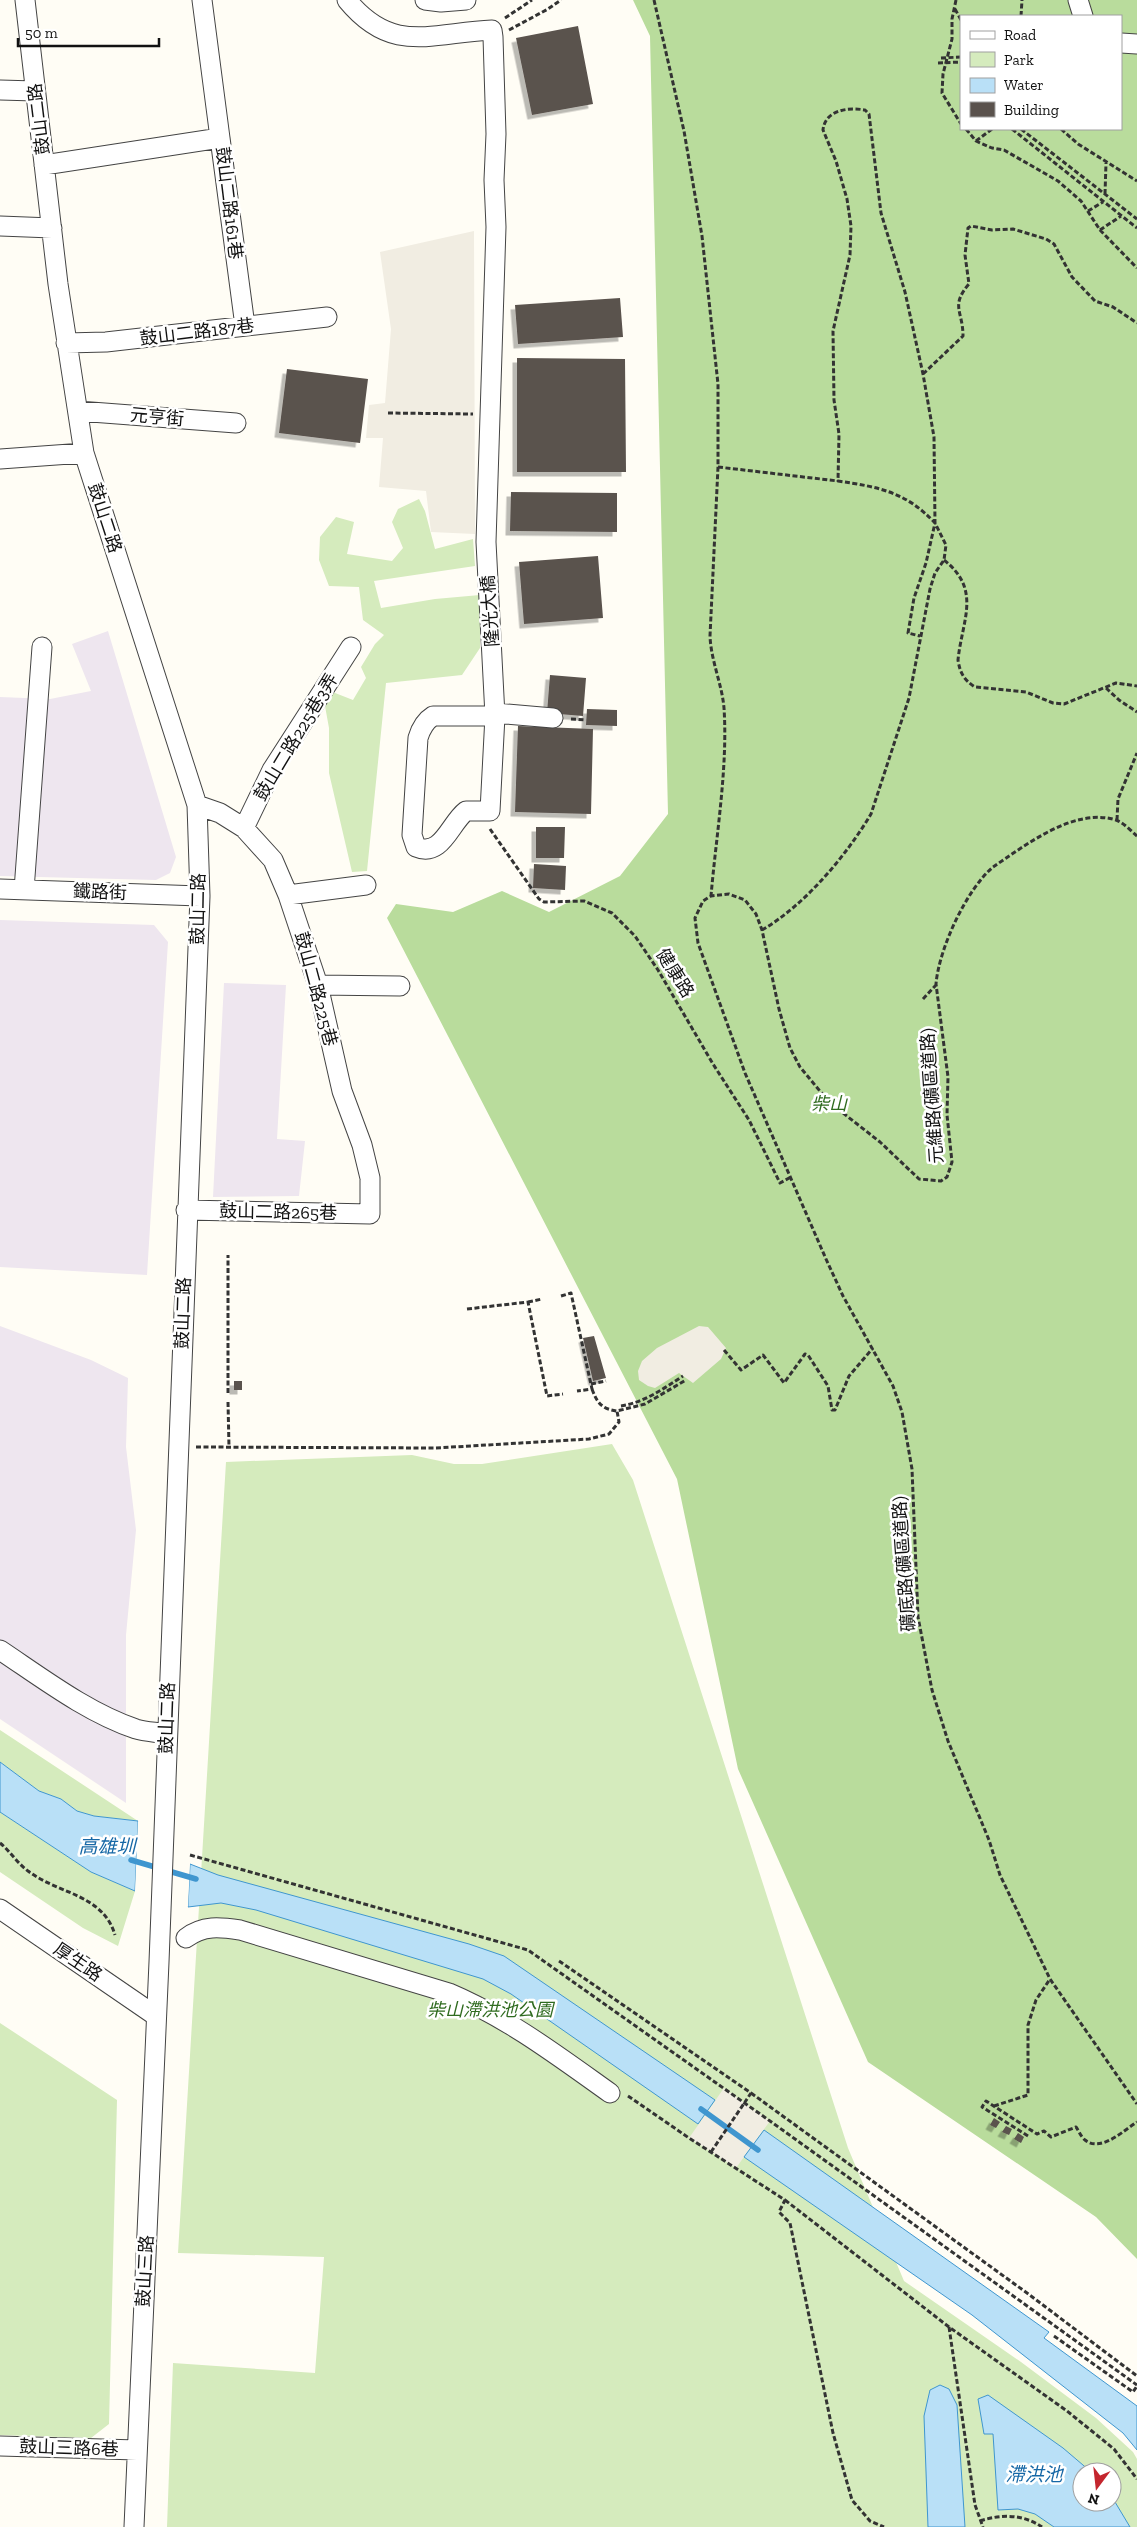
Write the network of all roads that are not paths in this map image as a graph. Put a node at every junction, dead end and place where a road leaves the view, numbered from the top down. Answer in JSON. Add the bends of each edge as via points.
{"nodes":[{"id":1,"x":25,"y":0,"type":"edge"},
{"id":2,"x":202,"y":0,"type":"edge"},
{"id":3,"x":347,"y":0,"type":"edge"},
{"id":4,"x":425,"y":0,"type":"edge"},
{"id":5,"x":466,"y":0,"type":"edge"},
{"id":6,"x":1078,"y":0,"type":"edge"},
{"id":7,"x":1083,"y":15,"type":"edge"},
{"id":8,"x":1122,"y":43,"type":"edge"},
{"id":9,"x":1137,"y":44,"type":"edge"},
{"id":10,"x":0,"y":90,"type":"edge"},
{"id":11,"x":36,"y":91,"type":"junction"},
{"id":12,"x":220,"y":138,"type":"junction"},
{"id":13,"x":44,"y":165,"type":"junction"},
{"id":14,"x":0,"y":226,"type":"edge"},
{"id":15,"x":52,"y":228,"type":"junction"},
{"id":16,"x":327,"y":317,"type":"dead end"},
{"id":17,"x":245,"y":326,"type":"junction"},
{"id":18,"x":66,"y":343,"type":"junction"},
{"id":19,"x":78,"y":411,"type":"junction"},
{"id":20,"x":236,"y":423,"type":"dead end"},
{"id":21,"x":84,"y":454,"type":"junction"},
{"id":22,"x":0,"y":459,"type":"edge"},
{"id":23,"x":42,"y":647,"type":"dead end"},
{"id":24,"x":351,"y":647,"type":"dead end"},
{"id":25,"x":495,"y":714,"type":"junction"},
{"id":26,"x":553,"y":718,"type":"dead end"},
{"id":27,"x":197,"y":805,"type":"junction"},
{"id":28,"x":244,"y":828,"type":"junction"},
{"id":29,"x":366,"y":885,"type":"dead end"},
{"id":30,"x":0,"y":889,"type":"edge"},
{"id":31,"x":24,"y":890,"type":"junction"},
{"id":32,"x":288,"y":895,"type":"junction"},
{"id":33,"x":200,"y":896,"type":"junction"},
{"id":34,"x":318,"y":985,"type":"junction"},
{"id":35,"x":400,"y":986,"type":"dead end"},
{"id":36,"x":186,"y":1210,"type":"junction"},
{"id":37,"x":370,"y":1214,"type":"joint"},
{"id":38,"x":0,"y":1650,"type":"edge"},
{"id":39,"x":167,"y":1734,"type":"junction"},
{"id":40,"x":0,"y":1909,"type":"edge"},
{"id":41,"x":186,"y":1938,"type":"dead end"},
{"id":42,"x":156,"y":2016,"type":"junction"},
{"id":43,"x":610,"y":2093,"type":"dead end"},
{"id":44,"x":0,"y":2446,"type":"edge"},
{"id":45,"x":137,"y":2450,"type":"junction"},
{"id":46,"x":134,"y":2527,"type":"edge"}],
"edges":[{"from":1,"to":11,"type":"street","name":"鼓山二路"},
{"from":2,"to":12,"type":"street"},
{"from":3,"to":25,"type":"street","name":"隆光大橋","via":[[375,27],[398,37],[496,29],[486,542]]},
{"from":4,"to":5,"type":"street"},
{"from":6,"to":7,"type":"street"},
{"from":8,"to":9,"type":"street"},
{"from":10,"to":11,"type":"street"},
{"from":11,"to":13,"type":"street","name":"鼓山二路"},
{"from":12,"to":13,"type":"street","name":"鼓山二路161巷"},
{"from":12,"to":17,"type":"street","name":"鼓山二路161巷"},
{"from":13,"to":15,"type":"street","name":"鼓山二路"},
{"from":14,"to":15,"type":"street"},
{"from":15,"to":18,"type":"street","name":"鼓山二路"},
{"from":16,"to":17,"type":"street","name":"鼓山二路187巷"},
{"from":17,"to":18,"type":"street","name":"鼓山二路187巷","via":[[106,342]]},
{"from":18,"to":19,"type":"street","name":"鼓山二路"},
{"from":19,"to":20,"type":"street","name":"元亨街"},
{"from":19,"to":21,"type":"street","name":"鼓山二路"},
{"from":21,"to":22,"type":"street"},
{"from":21,"to":27,"type":"street","name":"鼓山二路"},
{"from":23,"to":31,"type":"street"},
{"from":24,"to":28,"type":"street","name":"鼓山二路225巷3弄","via":[[272,770]]},
{"from":25,"to":25,"type":"street","name":"隆光大橋","via":[[490,820],[463,813],[442,841],[433,848],[420,849],[414,844],[412,835],[418,738],[425,723],[433,716]]},
{"from":25,"to":26,"type":"street"},
{"from":27,"to":28,"type":"street","name":"鼓山二路225巷","via":[[220,813]]},
{"from":27,"to":33,"type":"street","name":"鼓山二路"},
{"from":28,"to":32,"type":"street","name":"鼓山二路225巷","via":[[273,860]]},
{"from":29,"to":32,"type":"street"},
{"from":30,"to":31,"type":"street","name":"鐵路街"},
{"from":31,"to":33,"type":"street","name":"鐵路街"},
{"from":32,"to":34,"type":"street","name":"鼓山二路225巷"},
{"from":33,"to":36,"type":"street","name":"鼓山二路"},
{"from":34,"to":35,"type":"street"},
{"from":34,"to":37,"type":"street","name":"鼓山二路225巷","via":[[342,1092],[362,1145],[370,1178]]},
{"from":36,"to":37,"type":"street","name":"鼓山二路265巷"},
{"from":36,"to":39,"type":"street","name":"鼓山二路"},
{"from":38,"to":39,"type":"street","via":[[112,1718],[137,1729]]},
{"from":39,"to":42,"type":"street","name":"鼓山二路"},
{"from":40,"to":42,"type":"street","name":"厚生路"},
{"from":41,"to":43,"type":"street","via":[[209,1928],[240,1930],[449,1993],[514,2026]]},
{"from":42,"to":45,"type":"street","name":"鼓山三路"},
{"from":44,"to":45,"type":"street","name":"鼓山三路6巷"},
{"from":45,"to":46,"type":"street","name":"鼓山三路"}]}
